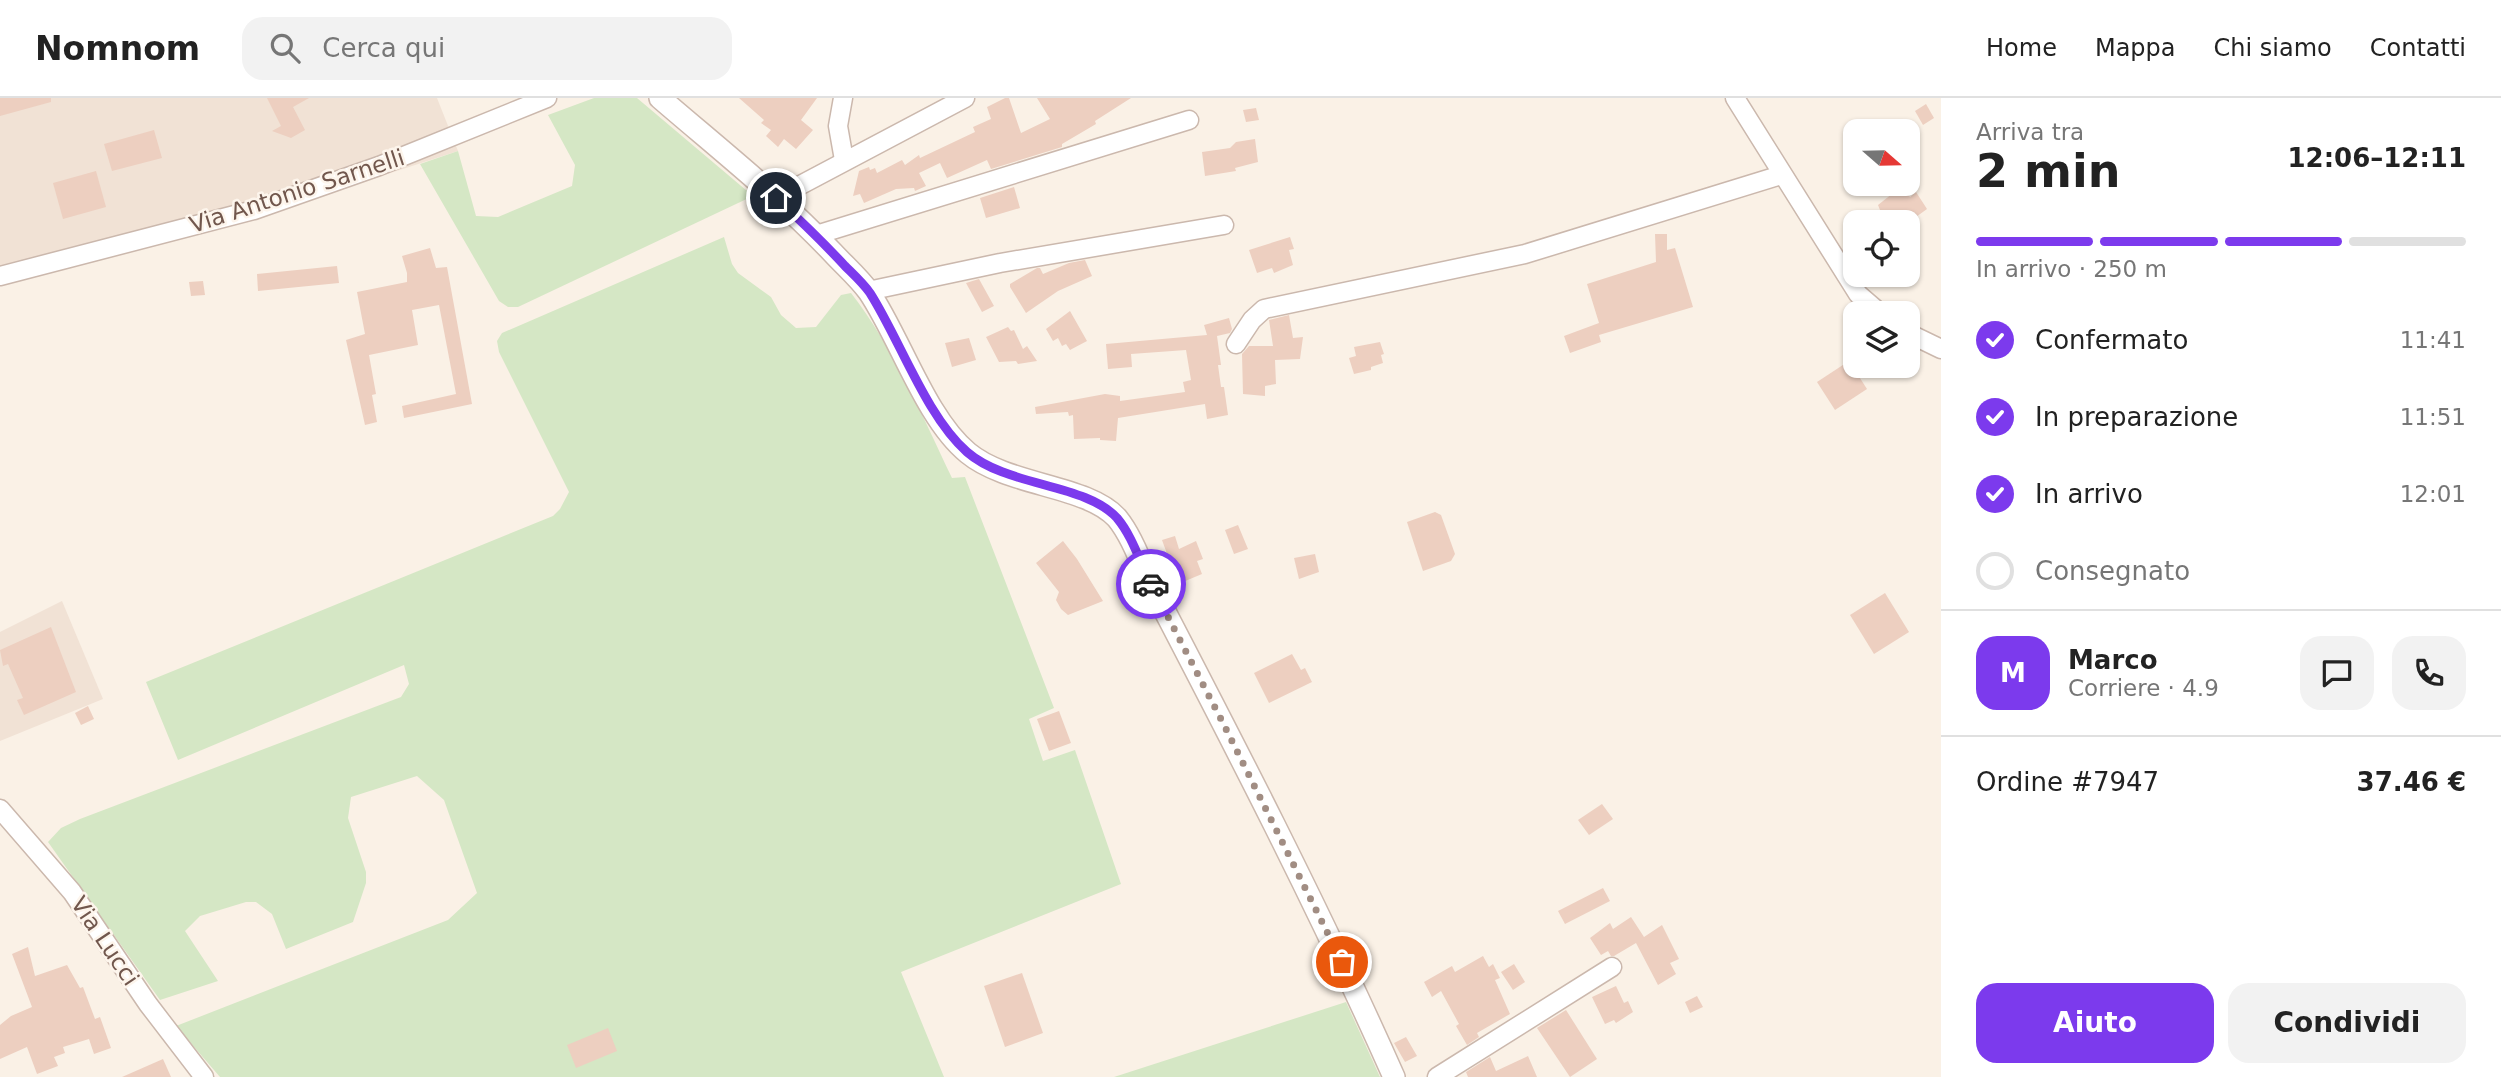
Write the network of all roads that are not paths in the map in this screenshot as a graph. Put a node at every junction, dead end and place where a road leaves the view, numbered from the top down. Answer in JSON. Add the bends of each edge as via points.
{"nodes":[{"id":1,"x":547,"y":98,"type":"edge"},
{"id":2,"x":660,"y":98,"type":"edge"},
{"id":3,"x":843,"y":98,"type":"edge"},
{"id":4,"x":965,"y":98,"type":"edge"},
{"id":5,"x":1735,"y":98,"type":"edge"},
{"id":6,"x":1189,"y":120,"type":"dead end"},
{"id":7,"x":844,"y":160,"type":"junction"},
{"id":8,"x":1782,"y":174,"type":"junction"},
{"id":9,"x":776,"y":198,"type":"junction"},
{"id":10,"x":1224,"y":225,"type":"dead end"},
{"id":11,"x":816,"y":235,"type":"junction"},
{"id":12,"x":0,"y":276,"type":"edge"},
{"id":13,"x":868,"y":291,"type":"junction"},
{"id":14,"x":1866,"y":301,"type":"edge"},
{"id":15,"x":1920,"y":339,"type":"edge"},
{"id":16,"x":1236,"y":344,"type":"dead end"},
{"id":17,"x":1941,"y":349,"type":"edge"},
{"id":18,"x":0,"y":809,"type":"edge"},
{"id":19,"x":1612,"y":967,"type":"dead end"},
{"id":20,"x":204,"y":1077,"type":"edge"},
{"id":21,"x":1394,"y":1077,"type":"edge"},
{"id":22,"x":1437,"y":1077,"type":"edge"}],
"edges":[{"from":1,"to":12,"type":"street","name":"Via Antonio Sarnelli","via":[[379,166],[254,210]]},
{"from":2,"to":9,"type":"street"},
{"from":3,"to":7,"type":"street","via":[[838,126]]},
{"from":4,"to":7,"type":"street"},
{"from":5,"to":8,"type":"street"},
{"from":6,"to":11,"type":"street"},
{"from":7,"to":9,"type":"street"},
{"from":8,"to":14,"type":"street"},
{"from":8,"to":16,"type":"street","via":[[1525,254],[1264,309]]},
{"from":9,"to":11,"type":"street"},
{"from":10,"to":13,"type":"street"},
{"from":11,"to":13,"type":"street"},
{"from":13,"to":21,"type":"street","via":[[949,434],[968,454],[992,469],[1082,497],[1117,519],[1305,887]]},
{"from":15,"to":17,"type":"street"},
{"from":18,"to":20,"type":"street","name":"Via Lucci","via":[[72,892]]},
{"from":19,"to":22,"type":"street"}]}
